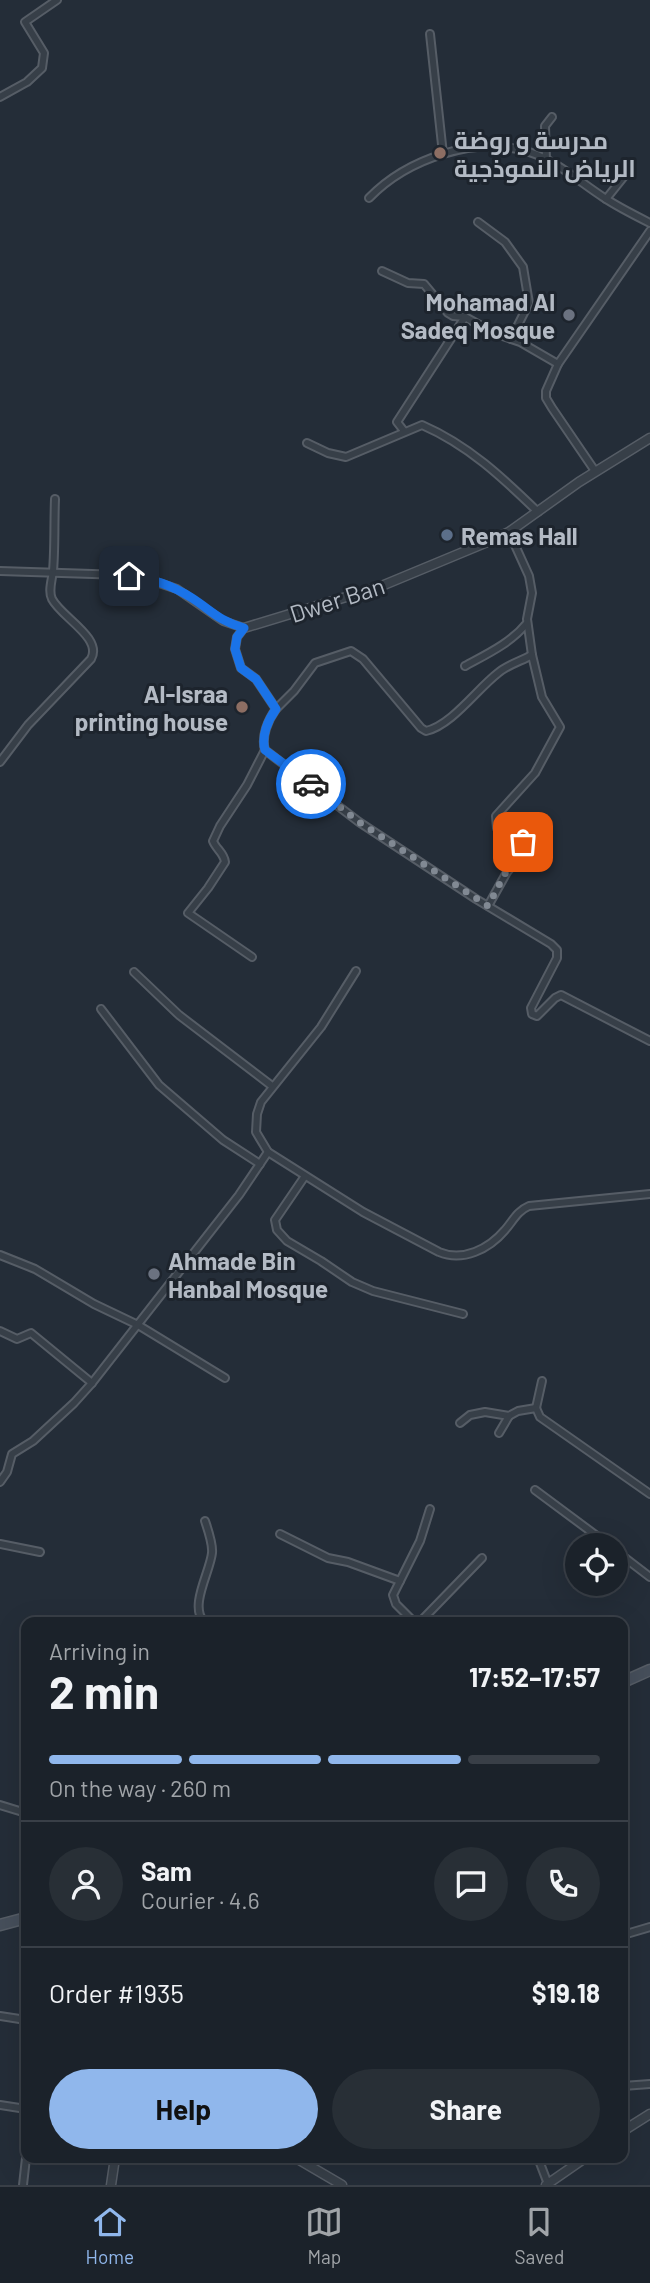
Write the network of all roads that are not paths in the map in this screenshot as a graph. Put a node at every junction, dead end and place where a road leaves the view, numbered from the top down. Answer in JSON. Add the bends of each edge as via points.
{"nodes":[{"id":1,"x":57,"y":0,"type":"edge"},
{"id":2,"x":430,"y":34,"type":"dead end"},
{"id":3,"x":0,"y":97,"type":"edge"},
{"id":4,"x":552,"y":117,"type":"dead end"},
{"id":5,"x":443,"y":155,"type":"junction"},
{"id":6,"x":546,"y":160,"type":"junction"},
{"id":7,"x":626,"y":174,"type":"dead end"},
{"id":8,"x":369,"y":198,"type":"dead end"},
{"id":9,"x":606,"y":199,"type":"junction"},
{"id":10,"x":478,"y":222,"type":"dead end"},
{"id":11,"x":650,"y":223,"type":"edge"},
{"id":12,"x":650,"y":231,"type":"edge"},
{"id":13,"x":382,"y":271,"type":"dead end"},
{"id":14,"x":465,"y":317,"type":"junction"},
{"id":15,"x":511,"y":339,"type":"junction"},
{"id":16,"x":558,"y":364,"type":"junction"},
{"id":17,"x":404,"y":432,"type":"junction"},
{"id":18,"x":650,"y":438,"type":"edge"},
{"id":19,"x":307,"y":443,"type":"dead end"},
{"id":20,"x":595,"y":471,"type":"junction"},
{"id":21,"x":55,"y":499,"type":"dead end"},
{"id":22,"x":538,"y":512,"type":"junction"},
{"id":23,"x":509,"y":532,"type":"junction"},
{"id":24,"x":0,"y":571,"type":"edge"},
{"id":25,"x":53,"y":572,"type":"junction"},
{"id":26,"x":527,"y":623,"type":"junction"},
{"id":27,"x":244,"y":628,"type":"junction"},
{"id":28,"x":532,"y":656,"type":"junction"},
{"id":29,"x":465,"y":666,"type":"dead end"},
{"id":30,"x":276,"y":709,"type":"junction"},
{"id":31,"x":265,"y":750,"type":"junction"},
{"id":32,"x":0,"y":762,"type":"edge"},
{"id":33,"x":488,"y":906,"type":"junction"},
{"id":34,"x":252,"y":957,"type":"dead end"},
{"id":35,"x":356,"y":971,"type":"dead end"},
{"id":36,"x":134,"y":972,"type":"dead end"},
{"id":37,"x":101,"y":1009,"type":"dead end"},
{"id":38,"x":650,"y":1041,"type":"edge"},
{"id":39,"x":272,"y":1086,"type":"junction"},
{"id":40,"x":268,"y":1152,"type":"junction"},
{"id":41,"x":260,"y":1164,"type":"junction"},
{"id":42,"x":305,"y":1176,"type":"junction"},
{"id":43,"x":650,"y":1194,"type":"edge"},
{"id":44,"x":0,"y":1255,"type":"edge"},
{"id":45,"x":463,"y":1314,"type":"dead end"},
{"id":46,"x":138,"y":1325,"type":"junction"},
{"id":47,"x":0,"y":1331,"type":"edge"},
{"id":48,"x":225,"y":1378,"type":"dead end"},
{"id":49,"x":542,"y":1381,"type":"dead end"},
{"id":50,"x":92,"y":1383,"type":"junction"},
{"id":51,"x":536,"y":1408,"type":"junction"},
{"id":52,"x":509,"y":1416,"type":"junction"},
{"id":53,"x":460,"y":1423,"type":"dead end"},
{"id":54,"x":499,"y":1433,"type":"dead end"},
{"id":55,"x":0,"y":1482,"type":"edge"},
{"id":56,"x":535,"y":1490,"type":"dead end"},
{"id":57,"x":650,"y":1494,"type":"edge"},
{"id":58,"x":430,"y":1509,"type":"dead end"},
{"id":59,"x":205,"y":1521,"type":"dead end"},
{"id":60,"x":593,"y":1533,"type":"edge"},
{"id":61,"x":280,"y":1534,"type":"dead end"},
{"id":62,"x":0,"y":1544,"type":"edge"},
{"id":63,"x":40,"y":1552,"type":"dead end"},
{"id":64,"x":482,"y":1558,"type":"dead end"},
{"id":65,"x":628,"y":1560,"type":"edge"},
{"id":66,"x":650,"y":1577,"type":"edge"},
{"id":67,"x":400,"y":1581,"type":"junction"},
{"id":68,"x":201,"y":1617,"type":"edge"},
{"id":69,"x":409,"y":1617,"type":"edge"},
{"id":70,"x":425,"y":1617,"type":"edge"},
{"id":71,"x":650,"y":1670,"type":"edge"},
{"id":72,"x":628,"y":1680,"type":"edge"},
{"id":73,"x":0,"y":1805,"type":"edge"},
{"id":74,"x":21,"y":1811,"type":"edge"},
{"id":75,"x":21,"y":1920,"type":"edge"},
{"id":76,"x":0,"y":1925,"type":"edge"},
{"id":77,"x":650,"y":1927,"type":"edge"},
{"id":78,"x":628,"y":1934,"type":"edge"},
{"id":79,"x":0,"y":2016,"type":"edge"},
{"id":80,"x":21,"y":2019,"type":"edge"},
{"id":81,"x":650,"y":2084,"type":"edge"},
{"id":82,"x":628,"y":2086,"type":"edge"},
{"id":83,"x":0,"y":2105,"type":"edge"},
{"id":84,"x":21,"y":2108,"type":"edge"},
{"id":85,"x":650,"y":2114,"type":"edge"},
{"id":86,"x":628,"y":2128,"type":"edge"},
{"id":87,"x":25,"y":2163,"type":"edge"},
{"id":88,"x":114,"y":2163,"type":"edge"},
{"id":89,"x":305,"y":2163,"type":"edge"},
{"id":90,"x":540,"y":2163,"type":"edge"},
{"id":91,"x":578,"y":2163,"type":"edge"},
{"id":92,"x":23,"y":2185,"type":"edge"},
{"id":93,"x":111,"y":2185,"type":"edge"},
{"id":94,"x":342,"y":2185,"type":"edge"},
{"id":95,"x":547,"y":2185,"type":"edge"}],
"edges":[{"from":1,"to":3,"type":"street","via":[[25,22],[44,53],[42,68]]},
{"from":2,"to":5,"type":"street"},
{"from":4,"to":6,"type":"street","via":[[545,126]]},
{"from":5,"to":6,"type":"street","via":[[504,147]]},
{"from":5,"to":8,"type":"street","via":[[382,184]]},
{"from":6,"to":9,"type":"street"},
{"from":7,"to":9,"type":"street"},
{"from":9,"to":11,"type":"street"},
{"from":10,"to":15,"type":"street","via":[[505,242],[523,267],[529,303]]},
{"from":12,"to":16,"type":"street"},
{"from":13,"to":14,"type":"street","via":[[408,283],[424,284],[448,313]]},
{"from":14,"to":15,"type":"street"},
{"from":14,"to":17,"type":"street","via":[[397,422]]},
{"from":15,"to":16,"type":"street"},
{"from":16,"to":20,"type":"street","via":[[546,398]]},
{"from":17,"to":19,"type":"street","via":[[346,457]]},
{"from":17,"to":22,"type":"street","via":[[422,425],[447,436],[486,463]]},
{"from":18,"to":20,"type":"street","name":"Dwer Ban"},
{"from":20,"to":22,"type":"street","name":"Dwer Ban"},
{"from":21,"to":25,"type":"street"},
{"from":22,"to":23,"type":"street","name":"Dwer Ban"},
{"from":23,"to":26,"type":"street","via":[[529,576],[532,593]]},
{"from":23,"to":27,"type":"street","name":"Dwer Ban","via":[[379,587]]},
{"from":24,"to":25,"type":"street"},
{"from":25,"to":27,"type":"street","via":[[159,582],[189,596],[223,621]]},
{"from":25,"to":32,"type":"street","via":[[52,600],[92,642],[94,655]]},
{"from":26,"to":28,"type":"street"},
{"from":26,"to":29,"type":"street"},
{"from":27,"to":30,"type":"street","via":[[235,649],[241,668],[256,679]]},
{"from":28,"to":30,"type":"street","via":[[500,671],[431,730],[421,728],[351,651],[315,663]]},
{"from":28,"to":33,"type":"street","via":[[542,697],[560,727],[535,773],[496,816],[497,828],[523,842],[524,850]]},
{"from":30,"to":31,"type":"street","via":[[265,734]]},
{"from":31,"to":33,"type":"street","via":[[359,822]]},
{"from":31,"to":34,"type":"street","via":[[214,841],[225,862],[188,913]]},
{"from":33,"to":38,"type":"street","via":[[557,950],[531,1008],[533,1014],[537,1016],[561,995]]},
{"from":35,"to":39,"type":"street","via":[[321,1027]]},
{"from":36,"to":39,"type":"street","via":[[179,1015]]},
{"from":37,"to":41,"type":"street","via":[[159,1085],[223,1140]]},
{"from":39,"to":40,"type":"street","via":[[261,1102],[256,1132]]},
{"from":40,"to":41,"type":"street"},
{"from":40,"to":42,"type":"street"},
{"from":41,"to":46,"type":"street"},
{"from":42,"to":43,"type":"street","via":[[363,1212],[451,1256],[485,1247],[529,1206]]},
{"from":42,"to":45,"type":"street","via":[[275,1220],[287,1241],[362,1287]]},
{"from":44,"to":46,"type":"street"},
{"from":46,"to":48,"type":"street"},
{"from":46,"to":50,"type":"street"},
{"from":47,"to":50,"type":"street","via":[[17,1339],[31,1334]]},
{"from":49,"to":51,"type":"street"},
{"from":50,"to":55,"type":"street","via":[[33,1441],[12,1454]]},
{"from":51,"to":52,"type":"street"},
{"from":51,"to":57,"type":"street","via":[[540,1417]]},
{"from":52,"to":53,"type":"street","via":[[485,1412]]},
{"from":52,"to":54,"type":"street"},
{"from":56,"to":60,"type":"street"},
{"from":58,"to":67,"type":"street"},
{"from":59,"to":68,"type":"street","via":[[213,1551],[198,1611]]},
{"from":61,"to":67,"type":"street","via":[[328,1558]]},
{"from":62,"to":63,"type":"street"},
{"from":64,"to":70,"type":"street"},
{"from":65,"to":66,"type":"street"},
{"from":67,"to":69,"type":"street","via":[[395,1602]]},
{"from":71,"to":72,"type":"main road"},
{"from":73,"to":74,"type":"street"},
{"from":75,"to":76,"type":"main road"},
{"from":77,"to":78,"type":"street"},
{"from":79,"to":80,"type":"street"},
{"from":81,"to":82,"type":"street"},
{"from":83,"to":84,"type":"street"},
{"from":85,"to":86,"type":"street"},
{"from":87,"to":92,"type":"street"},
{"from":88,"to":93,"type":"street"},
{"from":89,"to":94,"type":"street"},
{"from":90,"to":95,"type":"street"},
{"from":91,"to":95,"type":"street"}]}
